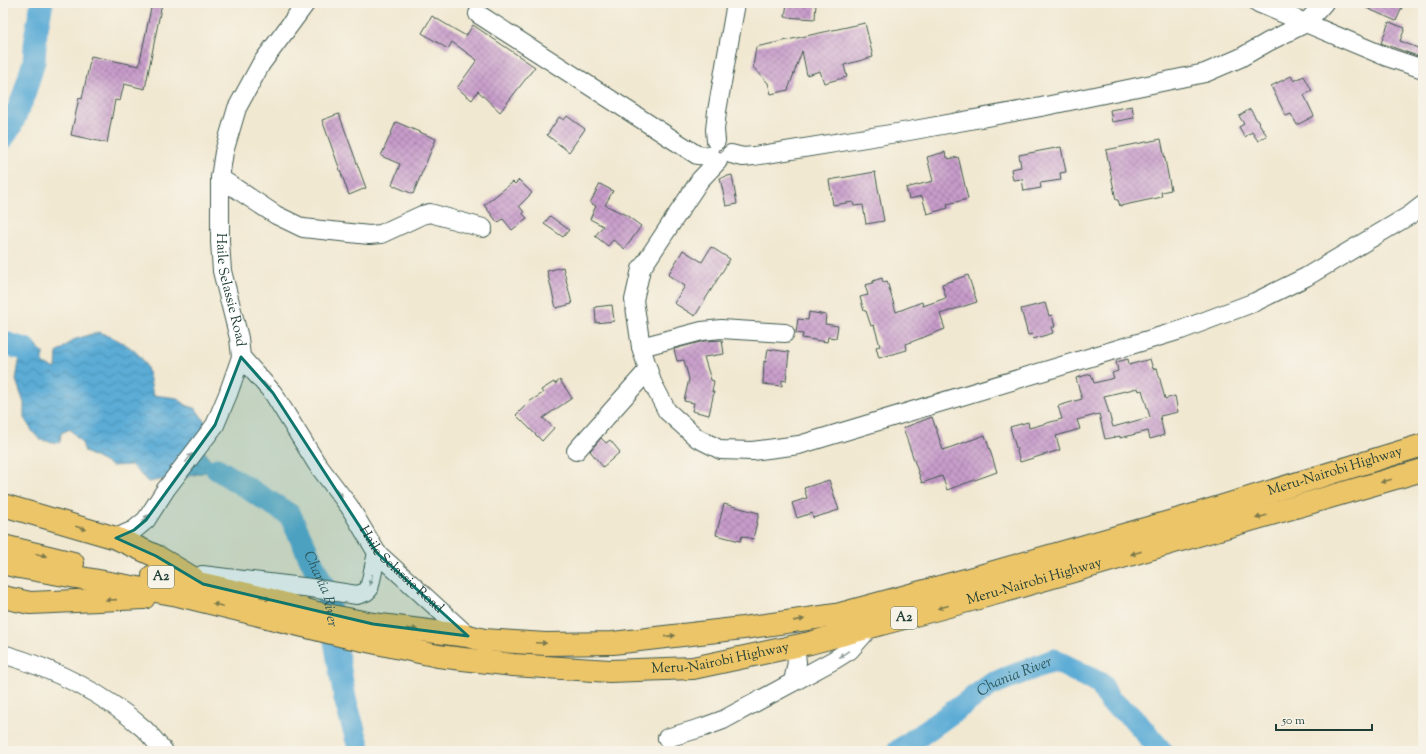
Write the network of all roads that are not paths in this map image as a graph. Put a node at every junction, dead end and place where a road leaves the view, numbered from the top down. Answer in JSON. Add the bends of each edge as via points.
{"nodes":[{"id":1,"x":306,"y":3,"type":"edge"},
{"id":2,"x":736,"y":3,"type":"edge"},
{"id":3,"x":1258,"y":3,"type":"edge"},
{"id":4,"x":1324,"y":3,"type":"edge"},
{"id":5,"x":478,"y":14,"type":"dead end"},
{"id":6,"x":1306,"y":23,"type":"junction"},
{"id":7,"x":1423,"y":69,"type":"edge"},
{"id":8,"x":719,"y":153,"type":"junction"},
{"id":9,"x":220,"y":178,"type":"junction"},
{"id":10,"x":1423,"y":205,"type":"edge"},
{"id":11,"x":483,"y":228,"type":"dead end"},
{"id":12,"x":785,"y":333,"type":"dead end"},
{"id":13,"x":641,"y":347,"type":"junction"},
{"id":14,"x":241,"y":357,"type":"junction"},
{"id":15,"x":648,"y":370,"type":"junction"},
{"id":16,"x":1423,"y":445,"type":"edge"},
{"id":17,"x":576,"y":451,"type":"dead end"},
{"id":18,"x":1423,"y":470,"type":"edge"},
{"id":19,"x":3,"y":505,"type":"edge"},
{"id":20,"x":116,"y":538,"type":"junction"},
{"id":21,"x":3,"y":546,"type":"edge"},
{"id":22,"x":377,"y":553,"type":"junction"},
{"id":23,"x":3,"y":563,"type":"edge"},
{"id":24,"x":194,"y":579,"type":"junction"},
{"id":25,"x":178,"y":595,"type":"junction"},
{"id":26,"x":3,"y":597,"type":"edge"},
{"id":27,"x":314,"y":620,"type":"junction"},
{"id":28,"x":872,"y":626,"type":"junction"},
{"id":29,"x":372,"y":633,"type":"junction"},
{"id":30,"x":468,"y":636,"type":"junction"},
{"id":31,"x":795,"y":646,"type":"junction"},
{"id":32,"x":3,"y":654,"type":"edge"},
{"id":33,"x":793,"y":682,"type":"junction"},
{"id":34,"x":667,"y":738,"type":"dead end"},
{"id":35,"x":164,"y":751,"type":"edge"}],
"edges":[{"from":1,"to":9,"type":"street","name":"Haile Selassie Road","via":[[261,64],[237,108],[224,152]]},
{"from":2,"to":8,"type":"street","via":[[717,111]]},
{"from":3,"to":6,"type":"street"},
{"from":4,"to":6,"type":"street"},
{"from":5,"to":8,"type":"street","via":[[697,155]]},
{"from":6,"to":7,"type":"street","via":[[1387,57]]},
{"from":6,"to":8,"type":"street","via":[[1240,58],[1205,73],[1042,108],[909,131],[754,156]]},
{"from":8,"to":13,"type":"street","via":[[641,269],[634,300]]},
{"from":9,"to":11,"type":"street","via":[[276,215],[303,228],[381,234],[430,213]]},
{"from":9,"to":14,"type":"street","name":"Haile Selassie Road","via":[[222,271],[240,338]]},
{"from":10,"to":15,"type":"street","via":[[1306,277],[1255,302],[1181,330],[799,445],[752,451],[721,450],[697,438],[667,410]]},
{"from":12,"to":13,"type":"street","via":[[721,329],[702,331]]},
{"from":13,"to":15,"type":"street"},
{"from":20,"to":14,"type":"street","one_way":true,"via":[[134,530],[146,520],[215,425]]},
{"from":14,"to":22,"type":"street","name":"Haile Selassie Road","one_way":true,"via":[[273,393],[317,464],[349,506]]},
{"from":15,"to":17,"type":"street"},
{"from":30,"to":16,"type":"highway","name":"Meru-Nairobi Highway","number":"A2","one_way":true,"via":[[484,640],[546,644],[613,643],[836,614],[1190,516]]},
{"from":18,"to":28,"type":"highway","name":"Meru-Nairobi Highway","number":"A2","one_way":true,"via":[[1008,590]]},
{"from":19,"to":20,"type":"highway","one_way":true},
{"from":20,"to":24,"type":"highway","via":[[156,556]]},
{"from":21,"to":24,"type":"highway","name":"Meru-Nairobi Highway","number":"A2","one_way":true,"via":[[83,565]]},
{"from":22,"to":24,"type":"street","one_way":true,"via":[[369,589],[361,594]]},
{"from":22,"to":30,"type":"street","name":"Haile Selassie Road"},
{"from":23,"to":25,"type":"highway","name":"Meru-Nairobi Highway","number":"A2"},
{"from":24,"to":27,"type":"highway","name":"Meru-Nairobi Highway","number":"A2","one_way":true,"via":[[268,599]]},
{"from":25,"to":26,"type":"highway","one_way":true,"via":[[30,603]]},
{"from":27,"to":25,"type":"highway","name":"Meru-Nairobi Highway","number":"A2","one_way":true},
{"from":27,"to":29,"type":"highway","name":"Meru-Nairobi Highway","number":"A2"},
{"from":28,"to":31,"type":"highway","name":"Meru-Nairobi Highway","number":"A2"},
{"from":28,"to":33,"type":"street","one_way":true,"via":[[850,650]]},
{"from":29,"to":30,"type":"highway","name":"Meru-Nairobi Highway","number":"A2","one_way":true},
{"from":29,"to":31,"type":"highway","name":"Meru-Nairobi Highway","number":"A2","via":[[438,656],[513,665],[610,671],[693,668]]},
{"from":31,"to":33,"type":"street","via":[[797,662]]},
{"from":32,"to":35,"type":"street","via":[[50,671],[101,696],[144,729]]},
{"from":33,"to":34,"type":"street","via":[[723,720]]}]}
